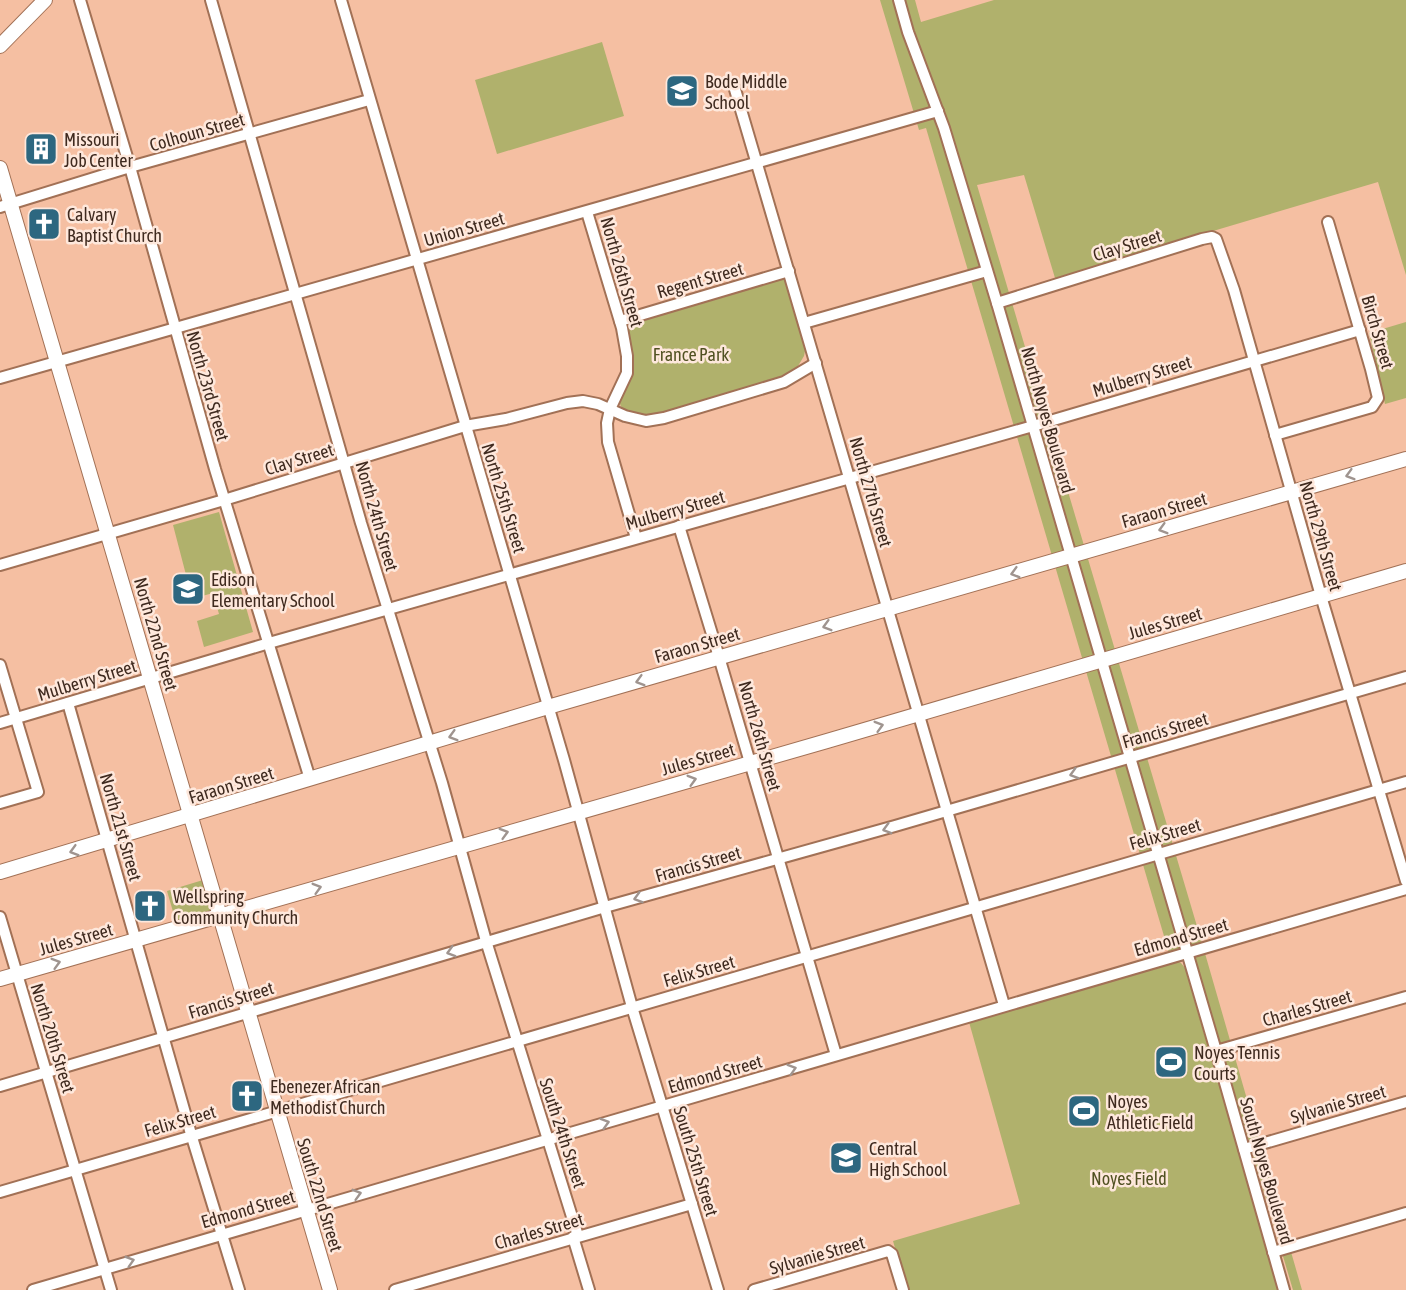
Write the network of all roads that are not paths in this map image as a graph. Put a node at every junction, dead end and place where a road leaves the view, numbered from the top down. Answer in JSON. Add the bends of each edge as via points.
{"nodes":[{"id":1,"x":45,"y":0,"type":"edge"},
{"id":2,"x":80,"y":0,"type":"edge"},
{"id":3,"x":211,"y":0,"type":"edge"},
{"id":4,"x":341,"y":0,"type":"edge"},
{"id":5,"x":899,"y":0,"type":"edge"},
{"id":6,"x":0,"y":46,"type":"edge"},
{"id":7,"x":734,"y":86,"type":"dead end"},
{"id":8,"x":369,"y":100,"type":"junction"},
{"id":9,"x":938,"y":111,"type":"junction"},
{"id":10,"x":249,"y":134,"type":"junction"},
{"id":11,"x":757,"y":162,"type":"junction"},
{"id":12,"x":130,"y":167,"type":"junction"},
{"id":13,"x":0,"y":168,"type":"edge"},
{"id":14,"x":5,"y":205,"type":"edge"},
{"id":15,"x":587,"y":212,"type":"junction"},
{"id":16,"x":1328,"y":222,"type":"dead end"},
{"id":17,"x":416,"y":260,"type":"junction"},
{"id":18,"x":789,"y":271,"type":"junction"},
{"id":19,"x":987,"y":271,"type":"junction"},
{"id":20,"x":1234,"y":290,"type":"joint"},
{"id":21,"x":296,"y":295,"type":"junction"},
{"id":22,"x":997,"y":303,"type":"junction"},
{"id":23,"x":620,"y":321,"type":"junction"},
{"id":24,"x":804,"y":323,"type":"junction"},
{"id":25,"x":175,"y":329,"type":"junction"},
{"id":26,"x":1360,"y":330,"type":"junction"},
{"id":27,"x":1254,"y":360,"type":"junction"},
{"id":28,"x":56,"y":362,"type":"junction"},
{"id":29,"x":816,"y":363,"type":"junction"},
{"id":30,"x":0,"y":378,"type":"edge"},
{"id":31,"x":610,"y":409,"type":"junction"},
{"id":32,"x":465,"y":426,"type":"junction"},
{"id":33,"x":1033,"y":426,"type":"junction"},
{"id":34,"x":1275,"y":435,"type":"junction"},
{"id":35,"x":1406,"y":459,"type":"edge"},
{"id":36,"x":345,"y":462,"type":"junction"},
{"id":37,"x":849,"y":477,"type":"junction"},
{"id":38,"x":1291,"y":491,"type":"junction"},
{"id":39,"x":224,"y":500,"type":"junction"},
{"id":40,"x":679,"y":526,"type":"junction"},
{"id":41,"x":108,"y":533,"type":"junction"},
{"id":42,"x":636,"y":538,"type":"junction"},
{"id":43,"x":1071,"y":556,"type":"junction"},
{"id":44,"x":0,"y":565,"type":"edge"},
{"id":45,"x":1406,"y":571,"type":"edge"},
{"id":46,"x":509,"y":575,"type":"junction"},
{"id":47,"x":1321,"y":596,"type":"junction"},
{"id":48,"x":887,"y":609,"type":"junction"},
{"id":49,"x":388,"y":610,"type":"junction"},
{"id":50,"x":269,"y":643,"type":"junction"},
{"id":51,"x":719,"y":657,"type":"junction"},
{"id":52,"x":1102,"y":660,"type":"junction"},
{"id":53,"x":0,"y":665,"type":"edge"},
{"id":54,"x":1406,"y":677,"type":"edge"},
{"id":55,"x":150,"y":679,"type":"junction"},
{"id":56,"x":1351,"y":693,"type":"junction"},
{"id":57,"x":68,"y":703,"type":"junction"},
{"id":58,"x":548,"y":707,"type":"junction"},
{"id":59,"x":918,"y":714,"type":"junction"},
{"id":60,"x":16,"y":719,"type":"junction"},
{"id":61,"x":0,"y":723,"type":"edge"},
{"id":62,"x":429,"y":742,"type":"junction"},
{"id":63,"x":1130,"y":758,"type":"junction"},
{"id":64,"x":750,"y":763,"type":"junction"},
{"id":65,"x":310,"y":779,"type":"junction"},
{"id":66,"x":1406,"y":782,"type":"edge"},
{"id":67,"x":1380,"y":789,"type":"junction"},
{"id":68,"x":0,"y":803,"type":"edge"},
{"id":69,"x":947,"y":811,"type":"junction"},
{"id":70,"x":579,"y":812,"type":"junction"},
{"id":71,"x":191,"y":816,"type":"junction"},
{"id":72,"x":108,"y":841,"type":"junction"},
{"id":73,"x":459,"y":846,"type":"junction"},
{"id":74,"x":1158,"y":853,"type":"junction"},
{"id":75,"x":779,"y":859,"type":"junction"},
{"id":76,"x":0,"y":872,"type":"edge"},
{"id":77,"x":1406,"y":881,"type":"edge"},
{"id":78,"x":1406,"y":889,"type":"edge"},
{"id":79,"x":605,"y":907,"type":"junction"},
{"id":80,"x":975,"y":907,"type":"junction"},
{"id":81,"x":221,"y":916,"type":"junction"},
{"id":82,"x":0,"y":917,"type":"edge"},
{"id":83,"x":137,"y":941,"type":"junction"},
{"id":84,"x":486,"y":942,"type":"junction"},
{"id":85,"x":1187,"y":952,"type":"junction"},
{"id":86,"x":807,"y":957,"type":"junction"},
{"id":87,"x":16,"y":974,"type":"junction"},
{"id":88,"x":0,"y":979,"type":"edge"},
{"id":89,"x":1406,"y":997,"type":"edge"},
{"id":90,"x":1004,"y":1005,"type":"junction"},
{"id":91,"x":632,"y":1007,"type":"junction"},
{"id":92,"x":248,"y":1012,"type":"junction"},
{"id":93,"x":164,"y":1037,"type":"junction"},
{"id":94,"x":517,"y":1040,"type":"junction"},
{"id":95,"x":1216,"y":1051,"type":"junction"},
{"id":96,"x":836,"y":1055,"type":"junction"},
{"id":97,"x":46,"y":1072,"type":"junction"},
{"id":98,"x":0,"y":1086,"type":"edge"},
{"id":99,"x":1406,"y":1102,"type":"edge"},
{"id":100,"x":662,"y":1107,"type":"junction"},
{"id":101,"x":276,"y":1111,"type":"junction"},
{"id":102,"x":191,"y":1134,"type":"junction"},
{"id":103,"x":548,"y":1139,"type":"junction"},
{"id":104,"x":1244,"y":1149,"type":"junction"},
{"id":105,"x":75,"y":1169,"type":"junction"},
{"id":106,"x":0,"y":1192,"type":"edge"},
{"id":107,"x":692,"y":1204,"type":"junction"},
{"id":108,"x":306,"y":1209,"type":"junction"},
{"id":109,"x":1406,"y":1214,"type":"edge"},
{"id":110,"x":222,"y":1234,"type":"junction"},
{"id":111,"x":576,"y":1237,"type":"junction"},
{"id":112,"x":1273,"y":1252,"type":"junction"},
{"id":113,"x":105,"y":1269,"type":"junction"},
{"id":114,"x":33,"y":1290,"type":"edge"},
{"id":115,"x":111,"y":1290,"type":"edge"},
{"id":116,"x":239,"y":1290,"type":"edge"},
{"id":117,"x":330,"y":1290,"type":"edge"},
{"id":118,"x":395,"y":1290,"type":"edge"},
{"id":119,"x":589,"y":1290,"type":"edge"},
{"id":120,"x":718,"y":1290,"type":"edge"},
{"id":121,"x":754,"y":1290,"type":"edge"},
{"id":122,"x":903,"y":1290,"type":"edge"},
{"id":123,"x":1284,"y":1290,"type":"edge"}],
"edges":[{"from":1,"to":6,"type":"main road"},
{"from":2,"to":12,"type":"street","name":"North 23rd Street"},
{"from":3,"to":10,"type":"street","name":"North 24th Street"},
{"from":4,"to":8,"type":"street","name":"North 25th Street"},
{"from":5,"to":9,"type":"street","name":"North Noyes Boulevard"},
{"from":7,"to":11,"type":"street","name":"North 27th Street"},
{"from":8,"to":10,"type":"street","name":"Colhoun Street"},
{"from":8,"to":17,"type":"street","name":"North 25th Street"},
{"from":9,"to":11,"type":"street","name":"Union Street"},
{"from":9,"to":19,"type":"street","name":"North Noyes Boulevard"},
{"from":10,"to":12,"type":"street","name":"Colhoun Street"},
{"from":10,"to":21,"type":"street","name":"North 24th Street"},
{"from":11,"to":15,"type":"street","name":"Union Street"},
{"from":11,"to":18,"type":"street","name":"North 27th Street"},
{"from":12,"to":14,"type":"street","name":"Colhoun Street"},
{"from":12,"to":25,"type":"street","name":"North 23rd Street"},
{"from":13,"to":14,"type":"main road","name":"North 22nd Street"},
{"from":14,"to":28,"type":"main road","name":"North 22nd Street"},
{"from":15,"to":17,"type":"street","name":"Union Street"},
{"from":15,"to":23,"type":"street","name":"North 26th Street"},
{"from":16,"to":26,"type":"street","name":"Birch Street"},
{"from":17,"to":21,"type":"street","name":"Union Street"},
{"from":17,"to":32,"type":"street","name":"North 25th Street"},
{"from":18,"to":23,"type":"street","name":"Regent Street"},
{"from":18,"to":24,"type":"street","name":"North 27th Street"},
{"from":19,"to":22,"type":"street","name":"North Noyes Boulevard"},
{"from":19,"to":24,"type":"street"},
{"from":20,"to":22,"type":"street","name":"Clay Street","via":[[1219,243],[1212,237]]},
{"from":20,"to":27,"type":"street","name":"North 29th Street"},
{"from":21,"to":25,"type":"street","name":"Union Street"},
{"from":21,"to":36,"type":"street","name":"North 24th Street"},
{"from":22,"to":33,"type":"street","name":"North Noyes Boulevard"},
{"from":23,"to":31,"type":"street","name":"North 26th Street","via":[[628,367]]},
{"from":24,"to":29,"type":"street","name":"North 27th Street"},
{"from":25,"to":28,"type":"street","name":"Union Street"},
{"from":25,"to":39,"type":"street","name":"North 23rd Street"},
{"from":26,"to":27,"type":"street","name":"Mulberry Street"},
{"from":26,"to":34,"type":"street","name":"Birch Street","via":[[1378,398],[1372,407]]},
{"from":27,"to":33,"type":"street","name":"Mulberry Street"},
{"from":27,"to":34,"type":"street","name":"North 29th Street"},
{"from":28,"to":30,"type":"street","name":"Union Street"},
{"from":28,"to":41,"type":"main road","name":"North 22nd Street"},
{"from":29,"to":31,"type":"street","via":[[784,382],[646,421]]},
{"from":29,"to":37,"type":"street","name":"North 27th Street"},
{"from":31,"to":32,"type":"street","name":"Clay Street","via":[[583,401]]},
{"from":31,"to":42,"type":"street","name":"North 26th Street","via":[[606,423],[608,442]]},
{"from":32,"to":36,"type":"street","name":"Clay Street"},
{"from":32,"to":46,"type":"street","name":"North 25th Street"},
{"from":33,"to":37,"type":"street","name":"Mulberry Street"},
{"from":33,"to":43,"type":"street","name":"North Noyes Boulevard"},
{"from":34,"to":38,"type":"street","name":"North 29th Street"},
{"from":35,"to":38,"type":"main road","name":"Faraon Street","one_way":true},
{"from":36,"to":39,"type":"street","name":"Clay Street"},
{"from":36,"to":49,"type":"street","name":"North 24th Street"},
{"from":37,"to":40,"type":"street","name":"Mulberry Street"},
{"from":37,"to":48,"type":"street","name":"North 27th Street"},
{"from":38,"to":43,"type":"main road","name":"Faraon Street","one_way":true},
{"from":38,"to":47,"type":"street","name":"North 29th Street"},
{"from":39,"to":41,"type":"street","name":"Clay Street"},
{"from":39,"to":50,"type":"street","name":"North 23rd Street"},
{"from":40,"to":42,"type":"street","name":"Mulberry Street"},
{"from":40,"to":51,"type":"street","name":"North 26th Street"},
{"from":41,"to":44,"type":"street","name":"Clay Street"},
{"from":41,"to":55,"type":"main road","name":"North 22nd Street"},
{"from":42,"to":46,"type":"street","name":"Mulberry Street"},
{"from":43,"to":48,"type":"main road","name":"Faraon Street","one_way":true},
{"from":43,"to":52,"type":"street","name":"North Noyes Boulevard"},
{"from":45,"to":47,"type":"main road","name":"Jules Street"},
{"from":46,"to":49,"type":"street","name":"Mulberry Street"},
{"from":46,"to":58,"type":"street","name":"North 25th Street"},
{"from":47,"to":52,"type":"main road","name":"Jules Street"},
{"from":47,"to":56,"type":"street","name":"North 29th Street"},
{"from":48,"to":51,"type":"main road","name":"Faraon Street","one_way":true},
{"from":48,"to":59,"type":"street","name":"North 27th Street"},
{"from":49,"to":50,"type":"street","name":"Mulberry Street"},
{"from":49,"to":62,"type":"street","name":"North 24th Street"},
{"from":50,"to":55,"type":"street","name":"Mulberry Street"},
{"from":50,"to":65,"type":"street","name":"North 23rd Street"},
{"from":51,"to":58,"type":"main road","name":"Faraon Street","one_way":true},
{"from":51,"to":64,"type":"street","name":"North 26th Street"},
{"from":52,"to":59,"type":"main road","name":"Jules Street"},
{"from":52,"to":63,"type":"street","name":"North Noyes Boulevard"},
{"from":53,"to":60,"type":"street"},
{"from":54,"to":56,"type":"street","name":"Francis Street"},
{"from":55,"to":57,"type":"street","name":"Mulberry Street"},
{"from":55,"to":71,"type":"main road","name":"North 22nd Street"},
{"from":56,"to":63,"type":"street","name":"Francis Street"},
{"from":56,"to":67,"type":"street","name":"North 29th Street"},
{"from":57,"to":60,"type":"street","name":"Mulberry Street"},
{"from":57,"to":72,"type":"street","name":"North 21st Street"},
{"from":58,"to":62,"type":"main road","name":"Faraon Street","one_way":true},
{"from":58,"to":70,"type":"street","name":"North 25th Street"},
{"from":64,"to":59,"type":"main road","name":"Jules Street","one_way":true},
{"from":59,"to":69,"type":"street","name":"North 27th Street"},
{"from":60,"to":61,"type":"street","name":"Mulberry Street"},
{"from":60,"to":68,"type":"street","via":[[38,792]]},
{"from":62,"to":65,"type":"main road","name":"Faraon Street"},
{"from":62,"to":73,"type":"street","name":"North 24th Street"},
{"from":63,"to":69,"type":"street","name":"Francis Street","one_way":true},
{"from":63,"to":74,"type":"street","name":"North Noyes Boulevard"},
{"from":70,"to":64,"type":"main road","name":"Jules Street","one_way":true},
{"from":64,"to":75,"type":"street","name":"North 26th Street"},
{"from":65,"to":71,"type":"main road","name":"Faraon Street"},
{"from":66,"to":67,"type":"street","name":"Felix Street"},
{"from":67,"to":74,"type":"street","name":"Felix Street"},
{"from":67,"to":77,"type":"street","name":"North 29th Street"},
{"from":69,"to":75,"type":"street","name":"Francis Street","one_way":true},
{"from":69,"to":80,"type":"street","name":"North 27th Street"},
{"from":73,"to":70,"type":"main road","name":"Jules Street","one_way":true},
{"from":70,"to":79,"type":"street","name":"North 25th Street"},
{"from":71,"to":72,"type":"main road","name":"Faraon Street"},
{"from":71,"to":81,"type":"main road","name":"North 22nd Street"},
{"from":72,"to":76,"type":"main road","name":"Faraon Street","one_way":true},
{"from":72,"to":83,"type":"street","name":"North 21st Street"},
{"from":81,"to":73,"type":"main road","name":"Jules Street","one_way":true},
{"from":73,"to":84,"type":"street","name":"North 24th Street"},
{"from":74,"to":80,"type":"street","name":"Felix Street"},
{"from":74,"to":85,"type":"street","name":"South Noyes Boulevard"},
{"from":75,"to":79,"type":"street","name":"Francis Street","one_way":true},
{"from":75,"to":86,"type":"street","name":"North 26th Street"},
{"from":78,"to":85,"type":"street","name":"Edmond Street"},
{"from":79,"to":84,"type":"street","name":"Francis Street"},
{"from":79,"to":91,"type":"street","name":"North 25th Street"},
{"from":80,"to":86,"type":"street","name":"Felix Street"},
{"from":80,"to":90,"type":"street","name":"North 27th Street"},
{"from":81,"to":83,"type":"main road","name":"Jules Street"},
{"from":81,"to":92,"type":"main road","name":"North 22nd Street"},
{"from":82,"to":87,"type":"street","name":"North 20th Street"},
{"from":87,"to":83,"type":"main road","name":"Jules Street","one_way":true},
{"from":83,"to":93,"type":"street","name":"North 21st Street"},
{"from":84,"to":92,"type":"street","name":"Francis Street","one_way":true},
{"from":84,"to":94,"type":"street","name":"North 24th Street"},
{"from":85,"to":90,"type":"street","name":"Edmond Street"},
{"from":85,"to":95,"type":"street","name":"South Noyes Boulevard"},
{"from":86,"to":91,"type":"street","name":"Felix Street"},
{"from":86,"to":96,"type":"street","name":"North 26th Street"},
{"from":87,"to":88,"type":"main road","name":"Jules Street"},
{"from":87,"to":97,"type":"street","name":"North 20th Street"},
{"from":89,"to":95,"type":"street","name":"Charles Street"},
{"from":90,"to":96,"type":"street","name":"Edmond Street"},
{"from":91,"to":94,"type":"street","name":"Felix Street"},
{"from":91,"to":100,"type":"street","name":"South 25th Street"},
{"from":92,"to":93,"type":"street","name":"Francis Street"},
{"from":92,"to":101,"type":"main road","name":"North 22nd Street"},
{"from":93,"to":97,"type":"street","name":"Francis Street"},
{"from":93,"to":102,"type":"street","name":"North 21st Street"},
{"from":94,"to":101,"type":"street","name":"Felix Street"},
{"from":94,"to":103,"type":"street","name":"South 24th Street"},
{"from":95,"to":104,"type":"street","name":"South Noyes Boulevard"},
{"from":100,"to":96,"type":"street","name":"Edmond Street","one_way":true},
{"from":97,"to":98,"type":"street","name":"Francis Street"},
{"from":97,"to":105,"type":"street","name":"North 20th Street"},
{"from":99,"to":104,"type":"street","name":"Sylvanie Street"},
{"from":103,"to":100,"type":"street","name":"Edmond Street","one_way":true},
{"from":100,"to":107,"type":"street","name":"South 25th Street"},
{"from":101,"to":102,"type":"street","name":"Felix Street"},
{"from":101,"to":108,"type":"main road","name":"South 22nd Street"},
{"from":102,"to":105,"type":"street","name":"Felix Street"},
{"from":102,"to":110,"type":"street","name":"North 21st Street"},
{"from":108,"to":103,"type":"street","name":"Edmond Street","one_way":true},
{"from":103,"to":111,"type":"street","name":"South 24th Street"},
{"from":104,"to":112,"type":"street","name":"South Noyes Boulevard"},
{"from":105,"to":106,"type":"street","name":"Felix Street"},
{"from":105,"to":113,"type":"street","name":"North 20th Street"},
{"from":107,"to":111,"type":"street","name":"Charles Street"},
{"from":107,"to":120,"type":"street","name":"South 25th Street"},
{"from":108,"to":110,"type":"street","name":"Edmond Street"},
{"from":108,"to":117,"type":"main road","name":"South 22nd Street"},
{"from":109,"to":112,"type":"street"},
{"from":113,"to":110,"type":"street","name":"Edmond Street","one_way":true},
{"from":110,"to":116,"type":"street","name":"North 21st Street"},
{"from":111,"to":118,"type":"street","name":"Charles Street"},
{"from":111,"to":119,"type":"street","name":"South 24th Street"},
{"from":112,"to":123,"type":"street","name":"South Noyes Boulevard"},
{"from":113,"to":114,"type":"street","name":"Edmond Street"},
{"from":113,"to":115,"type":"street","name":"North 20th Street"},
{"from":121,"to":122,"type":"street","name":"Sylvanie Street","via":[[888,1251]]}]}
